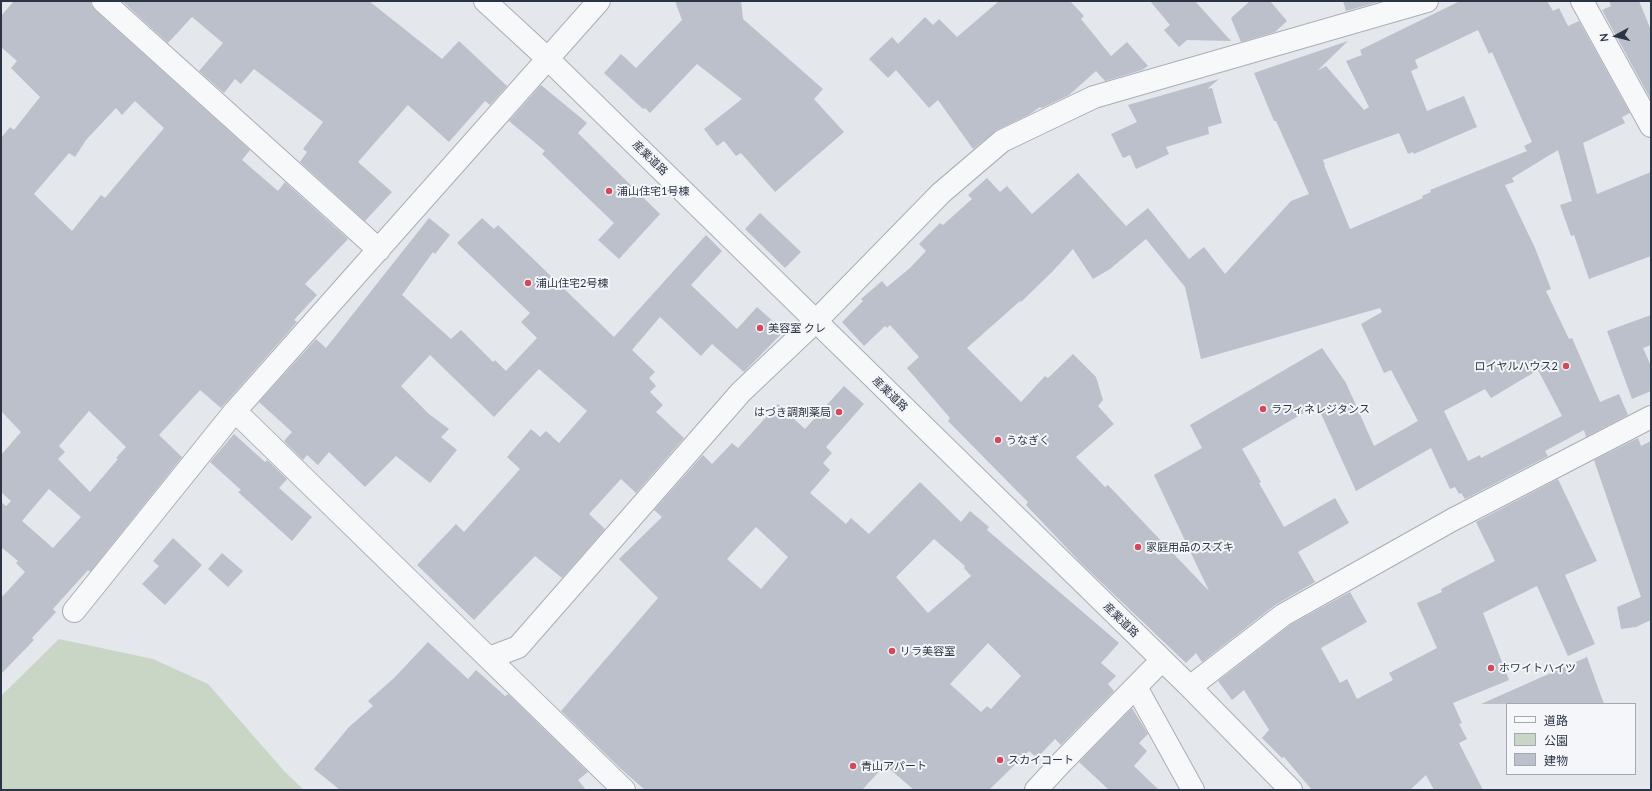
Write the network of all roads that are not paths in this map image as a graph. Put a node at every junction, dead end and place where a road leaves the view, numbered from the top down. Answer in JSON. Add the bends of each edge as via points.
{"nodes":[{"id":1,"x":103,"y":1,"type":"edge"},
{"id":2,"x":484,"y":1,"type":"edge"},
{"id":3,"x":599,"y":1,"type":"edge"},
{"id":4,"x":1427,"y":1,"type":"edge"},
{"id":5,"x":1582,"y":1,"type":"edge"},
{"id":6,"x":548,"y":59,"type":"junction"},
{"id":7,"x":1651,"y":126,"type":"edge"},
{"id":8,"x":379,"y":250,"type":"junction"},
{"id":9,"x":816,"y":321,"type":"junction"},
{"id":10,"x":235,"y":411,"type":"junction"},
{"id":11,"x":1651,"y":417,"type":"edge"},
{"id":12,"x":74,"y":611,"type":"dead end"},
{"id":13,"x":489,"y":658,"type":"junction"},
{"id":14,"x":1162,"y":660,"type":"junction"},
{"id":15,"x":1190,"y":687,"type":"junction"},
{"id":16,"x":1136,"y":688,"type":"junction"},
{"id":17,"x":624,"y":790,"type":"edge"},
{"id":18,"x":1036,"y":790,"type":"edge"},
{"id":19,"x":1193,"y":790,"type":"edge"},
{"id":20,"x":1292,"y":790,"type":"edge"}],
"edges":[{"from":1,"to":8,"type":"street"},
{"from":2,"to":6,"type":"street","name":"産業道路"},
{"from":3,"to":6,"type":"street"},
{"from":4,"to":9,"type":"street","via":[[1094,97],[1002,141],[941,192]]},
{"from":5,"to":7,"type":"street"},
{"from":6,"to":8,"type":"street"},
{"from":6,"to":9,"type":"street","name":"産業道路"},
{"from":8,"to":10,"type":"street"},
{"from":9,"to":13,"type":"street","via":[[741,392],[518,647]]},
{"from":9,"to":14,"type":"street","name":"産業道路"},
{"from":10,"to":12,"type":"street"},
{"from":10,"to":13,"type":"street"},
{"from":11,"to":15,"type":"street","via":[[1452,520],[1283,615]]},
{"from":13,"to":17,"type":"street"},
{"from":14,"to":15,"type":"street","name":"産業道路"},
{"from":14,"to":16,"type":"street"},
{"from":15,"to":20,"type":"street","name":"産業道路"},
{"from":16,"to":18,"type":"street"},
{"from":16,"to":19,"type":"street"}]}
